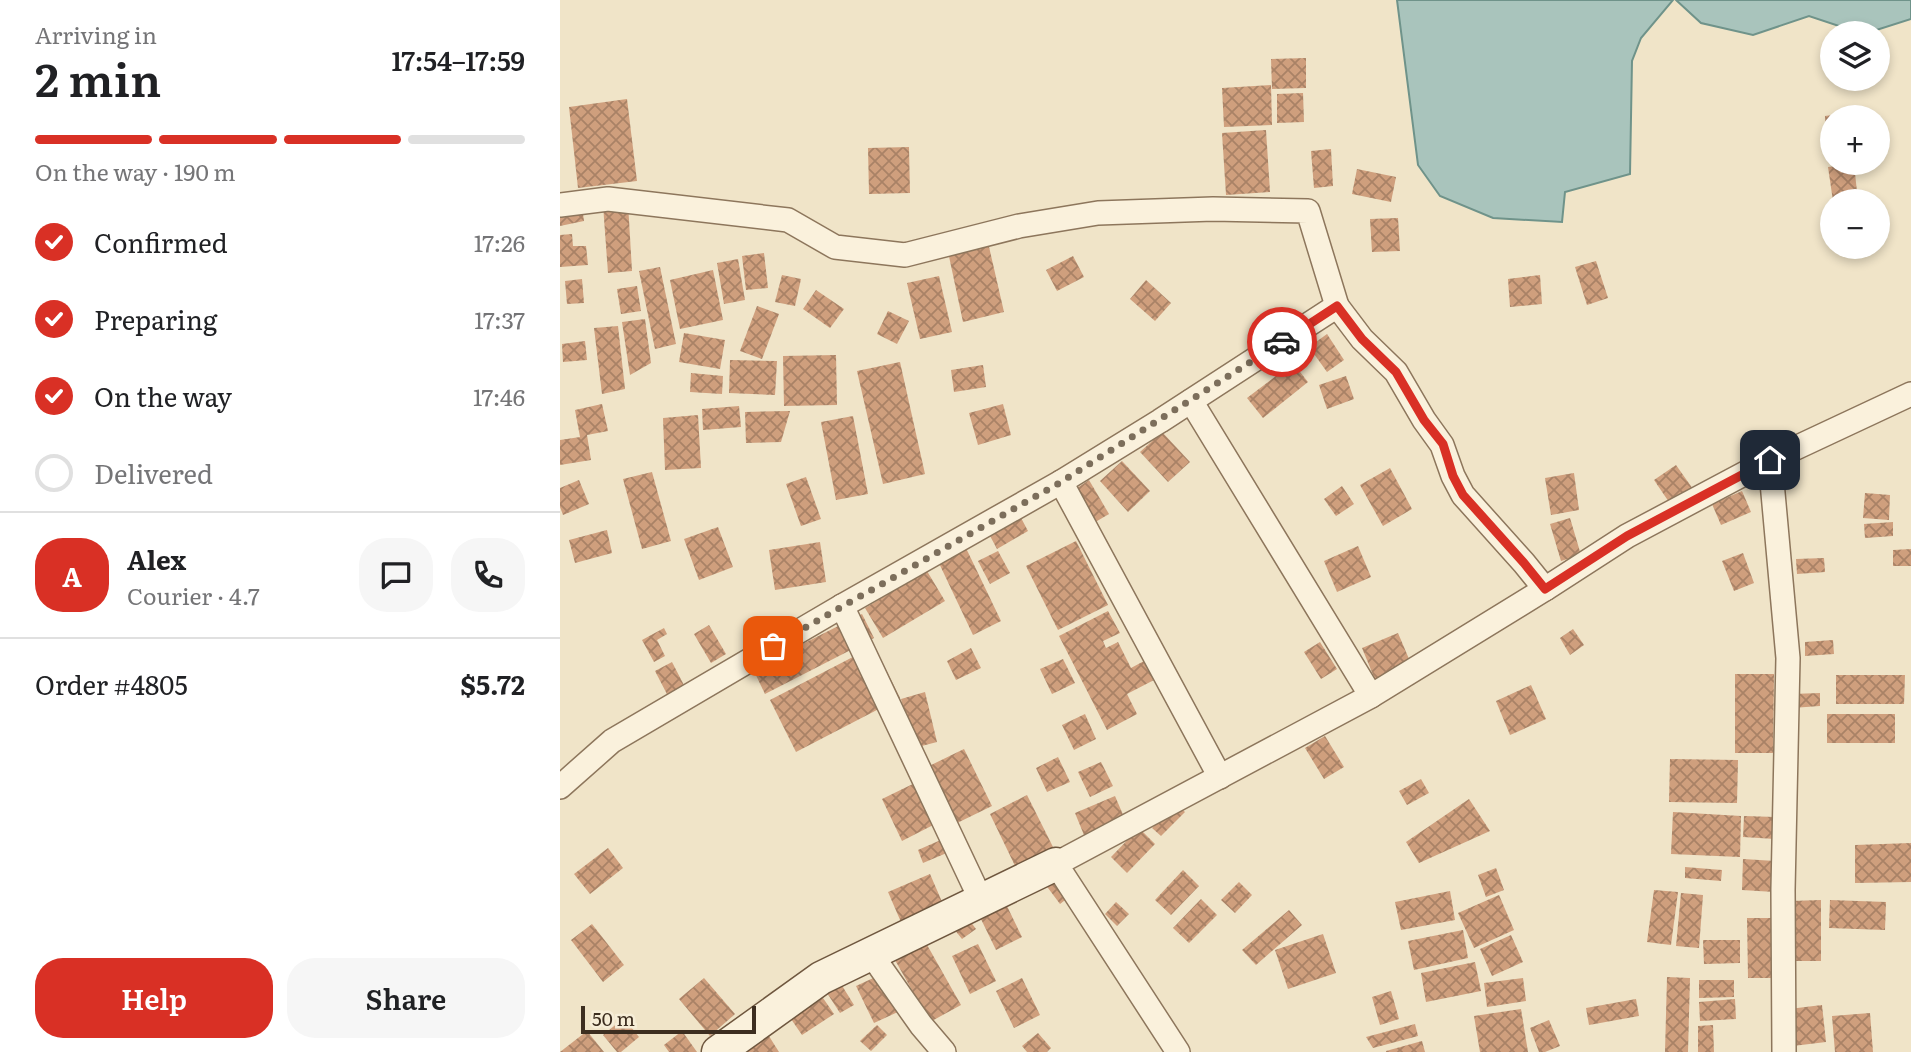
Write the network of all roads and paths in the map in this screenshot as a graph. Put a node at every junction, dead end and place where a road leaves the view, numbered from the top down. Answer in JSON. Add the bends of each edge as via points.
{"nodes":[{"id":1,"x":560,"y":205,"type":"edge"},
{"id":2,"x":1337,"y":306,"type":"junction"},
{"id":3,"x":1911,"y":394,"type":"edge"},
{"id":4,"x":1191,"y":401,"type":"junction"},
{"id":5,"x":1770,"y":460,"type":"junction"},
{"id":6,"x":1061,"y":482,"type":"junction"},
{"id":7,"x":1545,"y":589,"type":"junction"},
{"id":8,"x":842,"y":606,"type":"junction"},
{"id":9,"x":1371,"y":696,"type":"junction"},
{"id":10,"x":1220,"y":777,"type":"junction"},
{"id":11,"x":560,"y":787,"type":"edge"},
{"id":12,"x":1056,"y":864,"type":"junction"},
{"id":13,"x":981,"y":900,"type":"junction"},
{"id":14,"x":871,"y":954,"type":"junction"},
{"id":15,"x":718,"y":1052,"type":"edge"},
{"id":16,"x":944,"y":1052,"type":"edge"},
{"id":17,"x":1178,"y":1052,"type":"edge"},
{"id":18,"x":1784,"y":1052,"type":"edge"}],
"edges":[{"from":1,"to":2,"type":"street","via":[[608,199],[788,220],[835,247],[905,255],[1018,226],[1098,213],[1308,211]]},
{"from":2,"to":4,"type":"street"},
{"from":2,"to":7,"type":"street","via":[[1396,372],[1443,444],[1463,495]]},
{"from":3,"to":5,"type":"street"},
{"from":4,"to":6,"type":"street"},
{"from":4,"to":9,"type":"street"},
{"from":5,"to":7,"type":"street","via":[[1627,536]]},
{"from":5,"to":18,"type":"street","via":[[1788,658]]},
{"from":6,"to":8,"type":"street"},
{"from":6,"to":10,"type":"street"},
{"from":7,"to":9,"type":"street"},
{"from":8,"to":11,"type":"street","via":[[612,741]]},
{"from":8,"to":13,"type":"street"},
{"from":9,"to":10,"type":"street"},
{"from":10,"to":12,"type":"street"},
{"from":12,"to":13,"type":"street"},
{"from":12,"to":17,"type":"street"},
{"from":13,"to":14,"type":"street"},
{"from":14,"to":15,"type":"street","via":[[821,978]]},
{"from":14,"to":16,"type":"street"}]}
